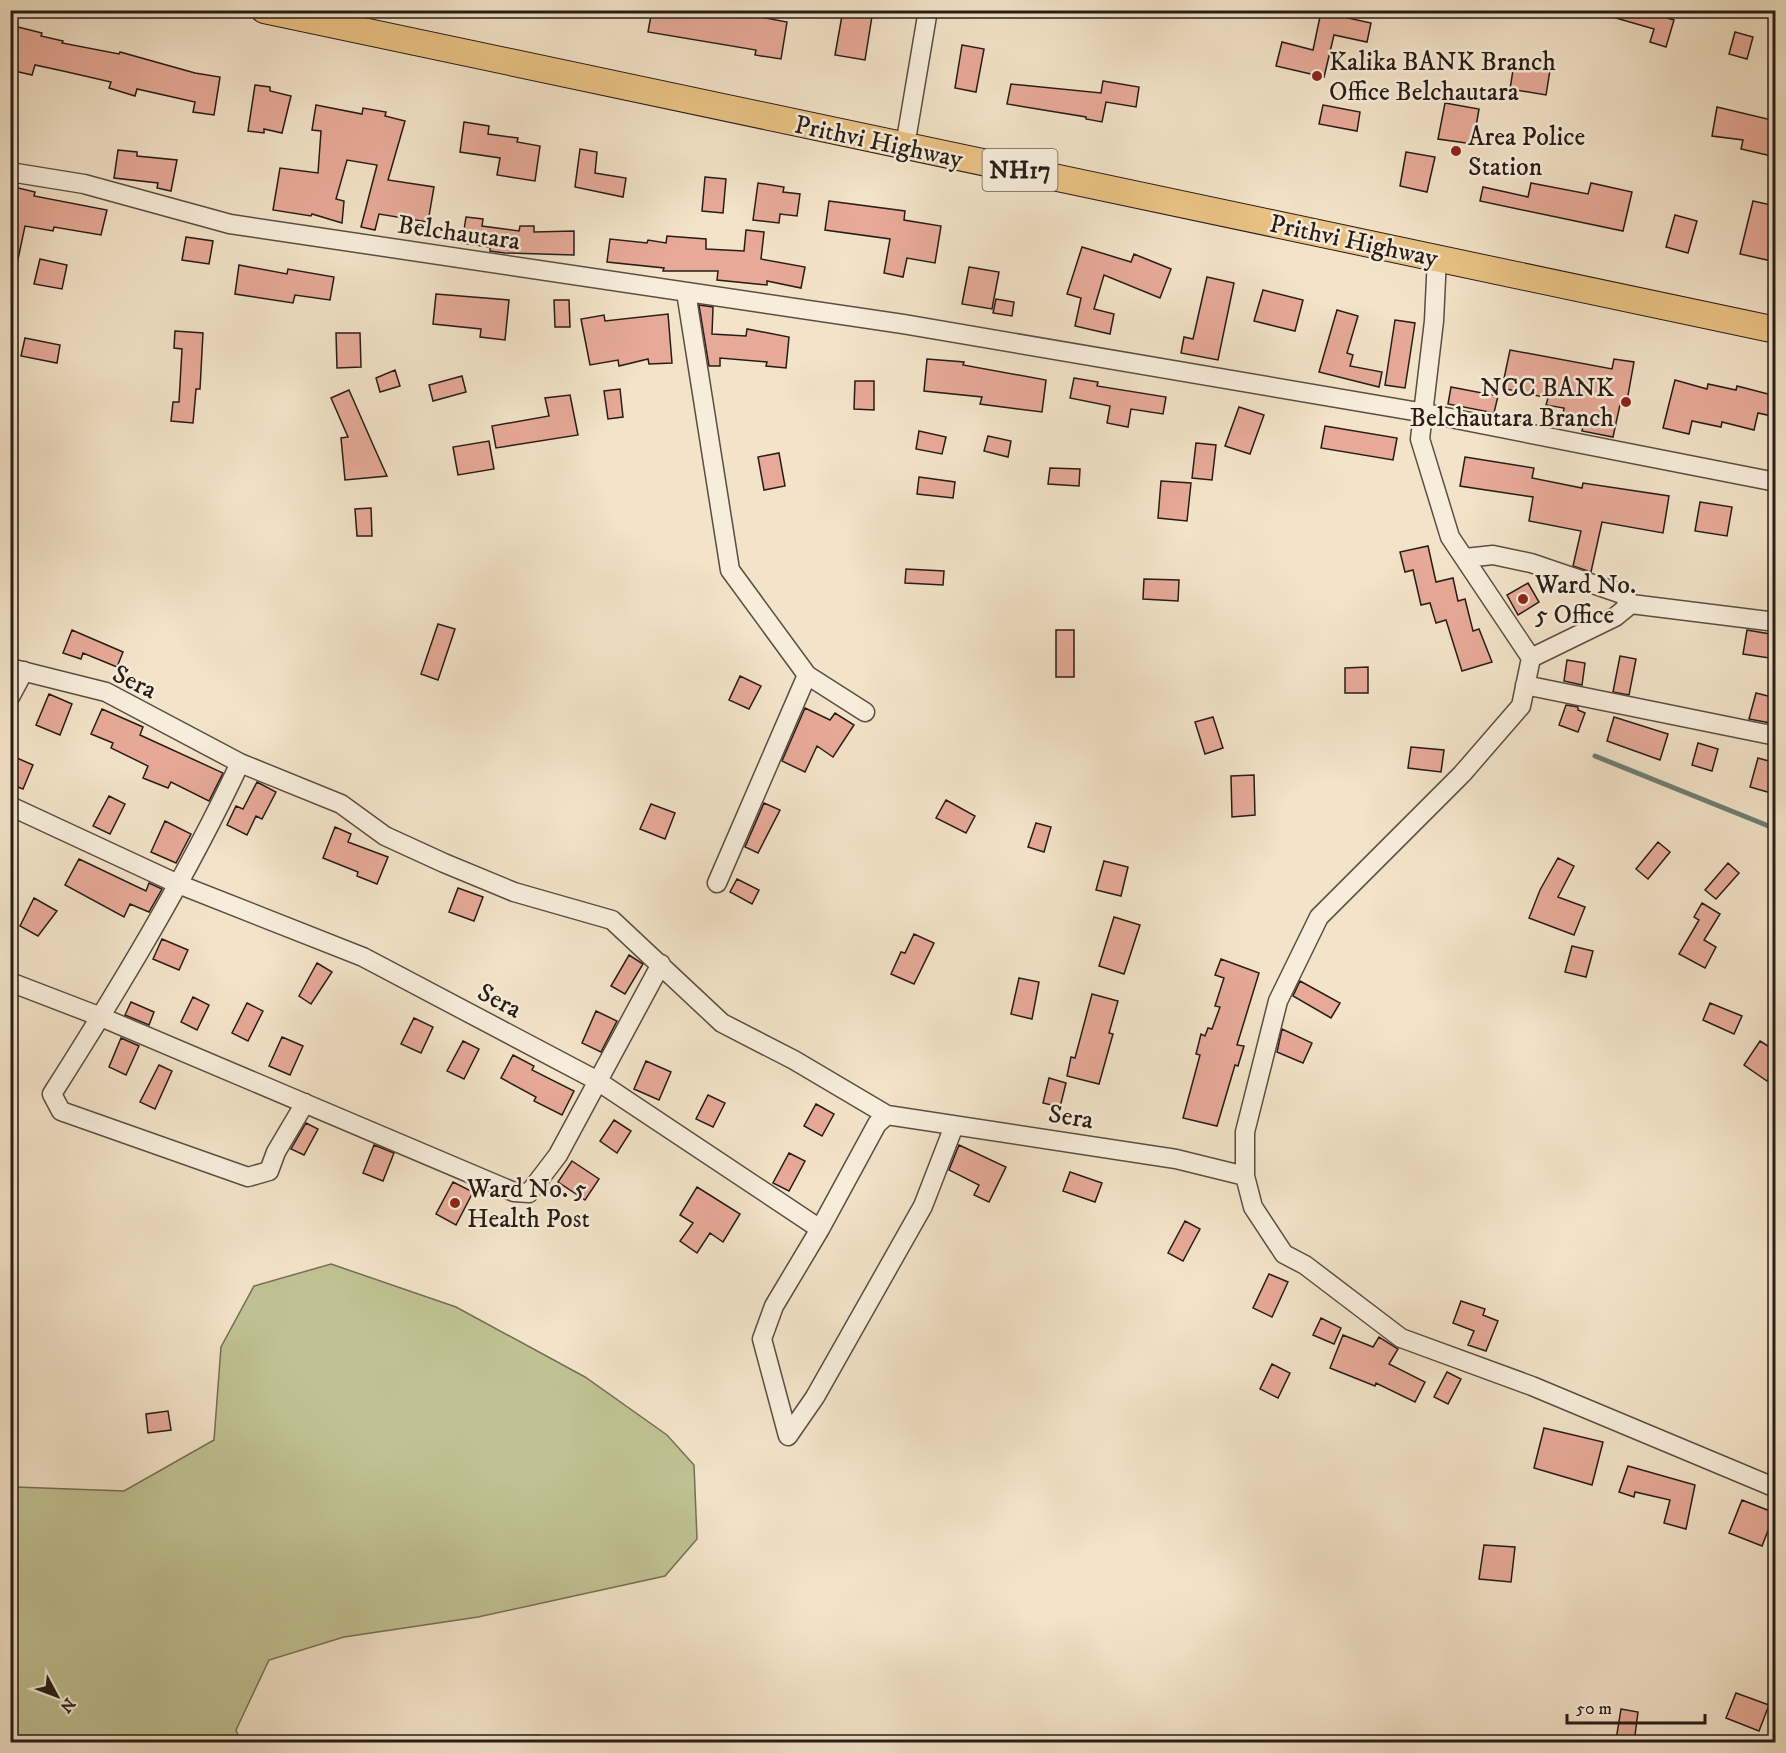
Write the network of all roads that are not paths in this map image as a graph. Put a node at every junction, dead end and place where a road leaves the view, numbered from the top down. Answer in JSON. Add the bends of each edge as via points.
{"nodes":[{"id":1,"x":264,"y":10,"type":"edge"},
{"id":2,"x":928,"y":10,"type":"edge"},
{"id":3,"x":905,"y":146,"type":"junction"},
{"id":4,"x":10,"y":172,"type":"edge"},
{"id":5,"x":1437,"y":257,"type":"junction"},
{"id":6,"x":686,"y":292,"type":"junction"},
{"id":7,"x":1776,"y":330,"type":"edge"},
{"id":8,"x":1425,"y":412,"type":"junction"},
{"id":9,"x":1776,"y":482,"type":"edge"},
{"id":10,"x":1465,"y":558,"type":"junction"},
{"id":11,"x":1632,"y":604,"type":"junction"},
{"id":12,"x":1776,"y":622,"type":"edge"},
{"id":13,"x":1531,"y":658,"type":"junction"},
{"id":14,"x":17,"y":670,"type":"edge"},
{"id":15,"x":807,"y":675,"type":"junction"},
{"id":16,"x":1525,"y":685,"type":"junction"},
{"id":17,"x":10,"y":697,"type":"edge"},
{"id":18,"x":865,"y":712,"type":"dead end"},
{"id":19,"x":1776,"y":736,"type":"edge"},
{"id":20,"x":240,"y":764,"type":"junction"},
{"id":21,"x":10,"y":807,"type":"edge"},
{"id":22,"x":717,"y":883,"type":"dead end"},
{"id":23,"x":178,"y":884,"type":"junction"},
{"id":24,"x":661,"y":964,"type":"junction"},
{"id":25,"x":10,"y":982,"type":"edge"},
{"id":26,"x":101,"y":1017,"type":"junction"},
{"id":27,"x":596,"y":1080,"type":"junction"},
{"id":28,"x":306,"y":1103,"type":"junction"},
{"id":29,"x":887,"y":1115,"type":"junction"},
{"id":30,"x":954,"y":1126,"type":"junction"},
{"id":31,"x":1245,"y":1176,"type":"junction"},
{"id":32,"x":820,"y":1229,"type":"junction"},
{"id":33,"x":1776,"y":1488,"type":"edge"}],
"edges":[{"from":1,"to":3,"type":"highway","name":"Prithvi Highway","number":"NH17"},
{"from":2,"to":3,"type":"street"},
{"from":3,"to":5,"type":"highway","name":"Prithvi Highway","number":"NH17"},
{"from":4,"to":6,"type":"street","name":"Belchautara","via":[[84,184],[230,224]]},
{"from":5,"to":7,"type":"highway","name":"Prithvi Highway","number":"NH17"},
{"from":5,"to":8,"type":"street"},
{"from":6,"to":8,"type":"street","name":"Belchautara","via":[[903,324]]},
{"from":6,"to":15,"type":"street","via":[[730,570]]},
{"from":8,"to":9,"type":"street","name":"Belchautara"},
{"from":8,"to":10,"type":"street","via":[[1420,439],[1449,537]]},
{"from":10,"to":11,"type":"street","via":[[1493,555],[1531,563],[1622,594]]},
{"from":10,"to":13,"type":"street"},
{"from":11,"to":12,"type":"street"},
{"from":11,"to":13,"type":"street","via":[[1615,617]]},
{"from":13,"to":16,"type":"street"},
{"from":14,"to":17,"type":"street"},
{"from":14,"to":20,"type":"street","name":"Sera","via":[[106,692]]},
{"from":15,"to":18,"type":"street"},
{"from":15,"to":22,"type":"street"},
{"from":16,"to":19,"type":"street"},
{"from":16,"to":31,"type":"street","via":[[1521,706],[1462,774],[1319,917],[1278,1001],[1245,1132]]},
{"from":20,"to":23,"type":"street"},
{"from":20,"to":24,"type":"street","name":"Sera","via":[[341,804],[385,836],[444,863],[514,892],[612,920]]},
{"from":21,"to":23,"type":"street","name":"Sera"},
{"from":23,"to":26,"type":"street"},
{"from":23,"to":27,"type":"street","name":"Sera","via":[[363,957]]},
{"from":24,"to":27,"type":"street"},
{"from":24,"to":29,"type":"street","name":"Sera","via":[[722,1023]]},
{"from":25,"to":26,"type":"street"},
{"from":26,"to":28,"type":"street"},
{"from":26,"to":28,"type":"street","via":[[52,1094],[61,1111],[248,1177],[269,1171]]},
{"from":27,"to":28,"type":"street","via":[[558,1155],[529,1193],[514,1192]]},
{"from":27,"to":32,"type":"street","name":"Sera"},
{"from":29,"to":30,"type":"street","name":"Sera"},
{"from":29,"to":32,"type":"street","via":[[877,1124]]},
{"from":30,"to":31,"type":"street","name":"Sera","via":[[1165,1157]]},
{"from":30,"to":32,"type":"street","via":[[923,1206],[816,1397],[788,1436],[762,1339],[774,1306]]},
{"from":31,"to":33,"type":"street","via":[[1253,1207],[1284,1254],[1305,1265],[1401,1338],[1532,1386]]}]}
